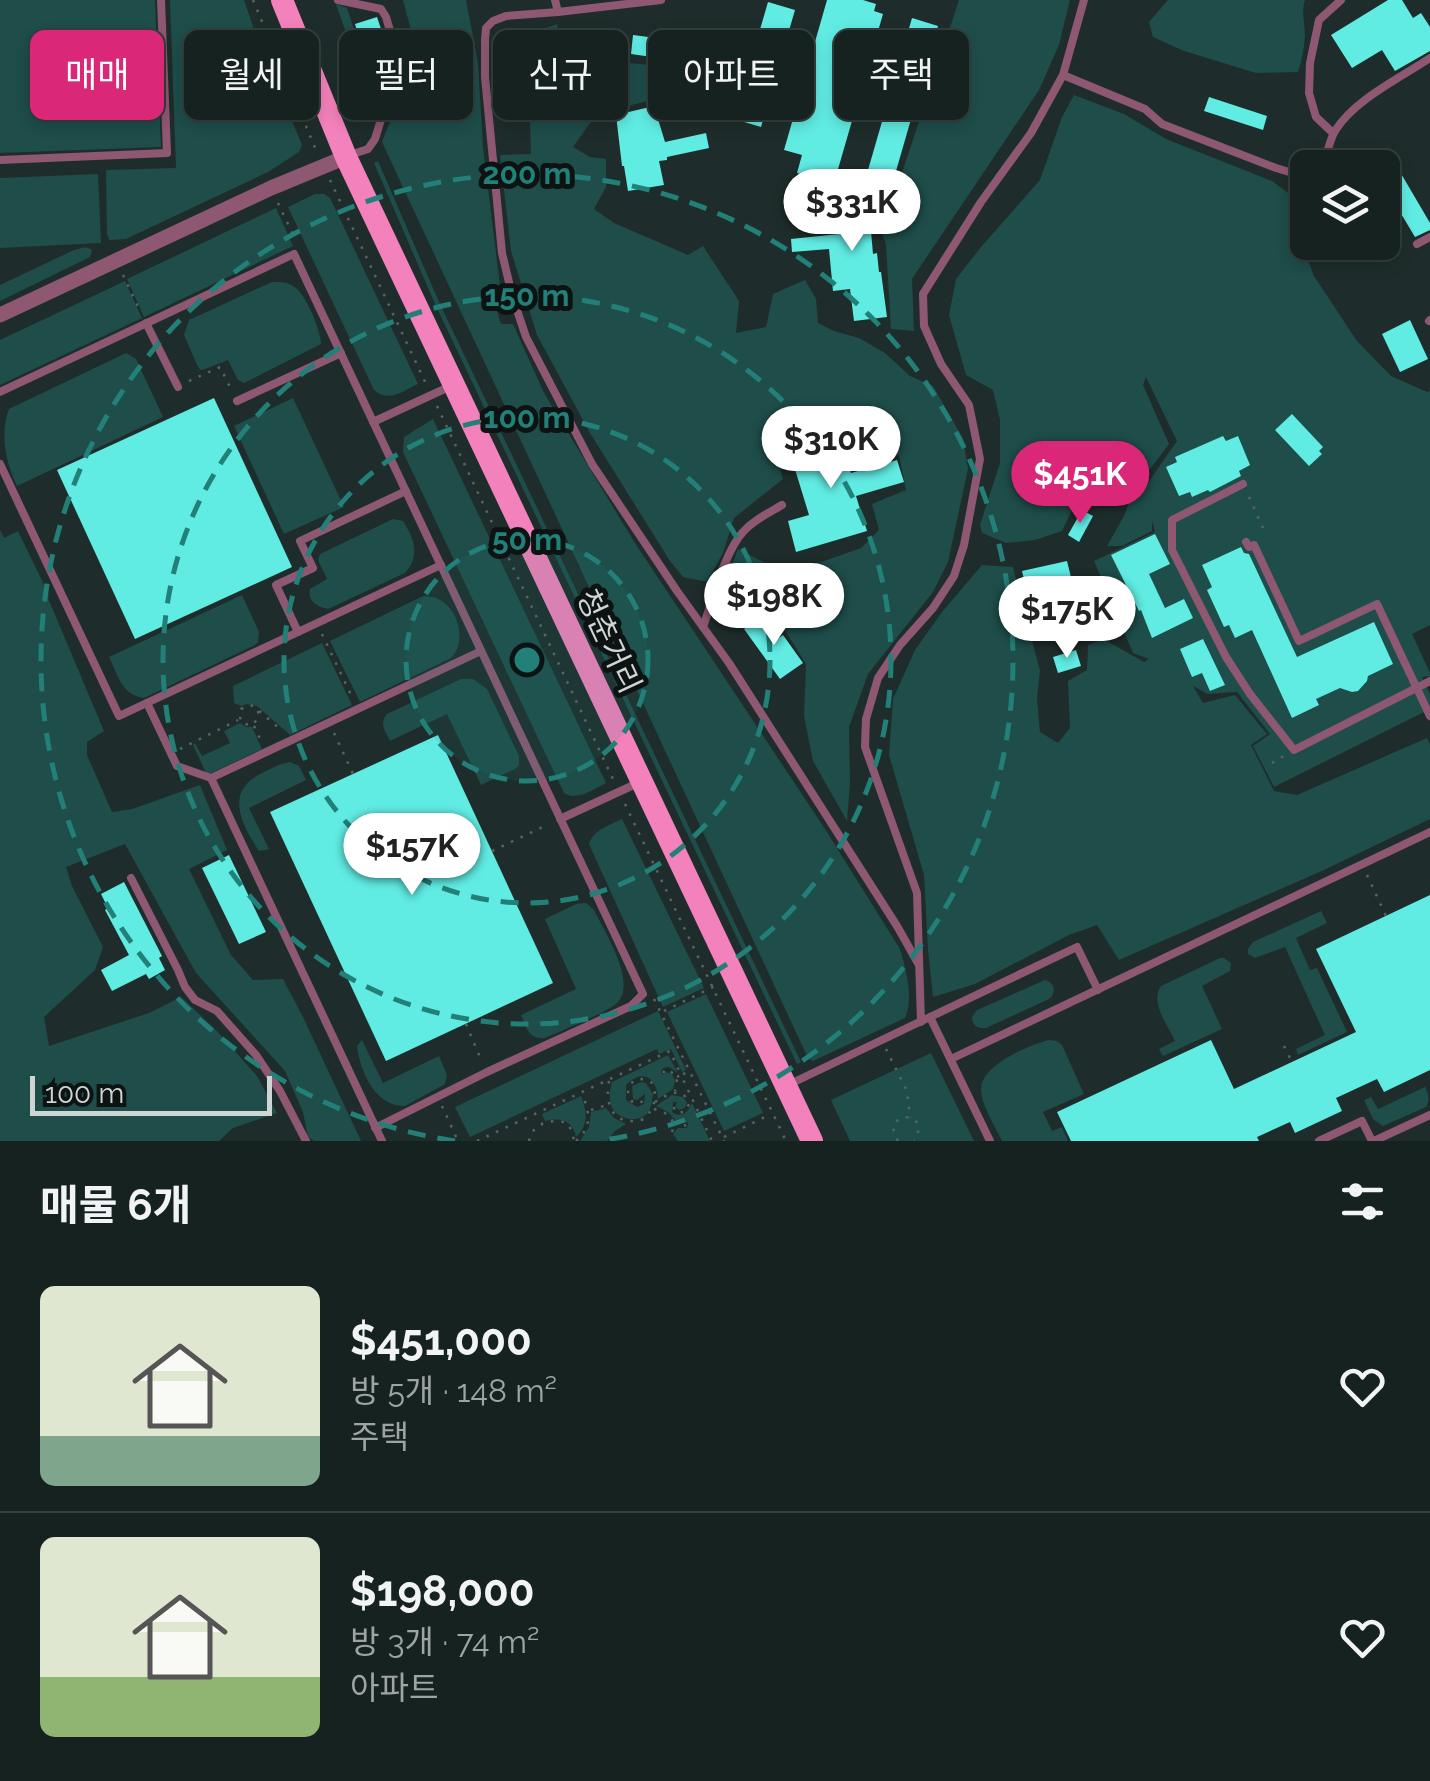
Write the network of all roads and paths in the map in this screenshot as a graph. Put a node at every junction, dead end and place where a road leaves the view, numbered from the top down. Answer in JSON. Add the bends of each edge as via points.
{"nodes":[{"id":1,"x":162,"y":0,"type":"edge"},
{"id":2,"x":253,"y":0,"type":"edge"},
{"id":3,"x":282,"y":0,"type":"edge"},
{"id":4,"x":338,"y":0,"type":"edge"},
{"id":5,"x":555,"y":0,"type":"edge"},
{"id":6,"x":661,"y":0,"type":"edge"},
{"id":7,"x":1084,"y":0,"type":"edge"},
{"id":8,"x":1341,"y":0,"type":"edge"},
{"id":9,"x":558,"y":12,"type":"junction"},
{"id":10,"x":1430,"y":58,"type":"edge"},
{"id":11,"x":1063,"y":75,"type":"junction"},
{"id":12,"x":1333,"y":133,"type":"junction"},
{"id":13,"x":1328,"y":150,"type":"edge"},
{"id":14,"x":346,"y":156,"type":"junction"},
{"id":15,"x":0,"y":160,"type":"edge"},
{"id":16,"x":324,"y":166,"type":"junction"},
{"id":17,"x":1290,"y":172,"type":"edge"},
{"id":18,"x":271,"y":188,"type":"junction"},
{"id":19,"x":1430,"y":238,"type":"edge"},
{"id":20,"x":1417,"y":244,"type":"dead end"},
{"id":21,"x":294,"y":254,"type":"junction"},
{"id":22,"x":117,"y":260,"type":"junction"},
{"id":23,"x":0,"y":315,"type":"edge"},
{"id":24,"x":146,"y":323,"type":"junction"},
{"id":25,"x":340,"y":352,"type":"junction"},
{"id":26,"x":455,"y":384,"type":"junction"},
{"id":27,"x":178,"y":386,"type":"joint"},
{"id":28,"x":0,"y":392,"type":"edge"},
{"id":29,"x":431,"y":395,"type":"junction"},
{"id":30,"x":237,"y":401,"type":"joint"},
{"id":31,"x":373,"y":422,"type":"junction"},
{"id":32,"x":0,"y":464,"type":"edge"},
{"id":33,"x":1243,"y":484,"type":"dead end"},
{"id":34,"x":406,"y":491,"type":"junction"},
{"id":35,"x":1249,"y":497,"type":"dead end"},
{"id":36,"x":782,"y":505,"type":"dead end"},
{"id":37,"x":1262,"y":534,"type":"dead end"},
{"id":38,"x":1246,"y":542,"type":"dead end"},
{"id":39,"x":441,"y":566,"type":"junction"},
{"id":40,"x":318,"y":623,"type":"junction"},
{"id":41,"x":702,"y":627,"type":"junction"},
{"id":42,"x":298,"y":632,"type":"junction"},
{"id":43,"x":481,"y":651,"type":"junction"},
{"id":44,"x":1430,"y":681,"type":"edge"},
{"id":45,"x":1416,"y":688,"type":"junction"},
{"id":46,"x":147,"y":703,"type":"junction"},
{"id":47,"x":358,"y":709,"type":"junction"},
{"id":48,"x":258,"y":711,"type":"junction"},
{"id":49,"x":1430,"y":716,"type":"edge"},
{"id":50,"x":240,"y":720,"type":"junction"},
{"id":51,"x":329,"y":722,"type":"junction"},
{"id":52,"x":253,"y":724,"type":"junction"},
{"id":53,"x":294,"y":740,"type":"junction"},
{"id":54,"x":170,"y":753,"type":"junction"},
{"id":55,"x":267,"y":753,"type":"junction"},
{"id":56,"x":1284,"y":756,"type":"dead end"},
{"id":57,"x":1272,"y":763,"type":"dead end"},
{"id":58,"x":353,"y":774,"type":"dead end"},
{"id":59,"x":211,"y":778,"type":"junction"},
{"id":60,"x":642,"y":781,"type":"junction"},
{"id":61,"x":619,"y":792,"type":"junction"},
{"id":62,"x":560,"y":819,"type":"junction"},
{"id":63,"x":1430,"y":832,"type":"edge"},
{"id":64,"x":492,"y":850,"type":"dead end"},
{"id":65,"x":1362,"y":864,"type":"junction"},
{"id":66,"x":131,"y":878,"type":"dead end"},
{"id":67,"x":1386,"y":916,"type":"dead end"},
{"id":68,"x":918,"y":965,"type":"junction"},
{"id":69,"x":1098,"y":990,"type":"junction"},
{"id":70,"x":706,"y":991,"type":"dead end"},
{"id":71,"x":930,"y":1017,"type":"junction"},
{"id":72,"x":921,"y":1022,"type":"junction"},
{"id":73,"x":466,"y":1024,"type":"dead end"},
{"id":74,"x":881,"y":1040,"type":"junction"},
{"id":75,"x":1284,"y":1046,"type":"dead end"},
{"id":76,"x":951,"y":1060,"type":"junction"},
{"id":77,"x":1292,"y":1062,"type":"dead end"},
{"id":78,"x":690,"y":1071,"type":"junction"},
{"id":79,"x":487,"y":1072,"type":"junction"},
{"id":80,"x":663,"y":1073,"type":"dead end"},
{"id":81,"x":679,"y":1076,"type":"junction"},
{"id":82,"x":609,"y":1080,"type":"junction"},
{"id":83,"x":582,"y":1092,"type":"junction"},
{"id":84,"x":674,"y":1092,"type":"junction"},
{"id":85,"x":789,"y":1093,"type":"junction"},
{"id":86,"x":438,"y":1097,"type":"junction"},
{"id":87,"x":644,"y":1097,"type":"dead end"},
{"id":88,"x":690,"y":1099,"type":"junction"},
{"id":89,"x":608,"y":1104,"type":"junction"},
{"id":90,"x":674,"y":1104,"type":"dead end"},
{"id":91,"x":653,"y":1106,"type":"junction"},
{"id":92,"x":588,"y":1110,"type":"junction"},
{"id":93,"x":538,"y":1112,"type":"junction"},
{"id":94,"x":772,"y":1114,"type":"junction"},
{"id":95,"x":1430,"y":1114,"type":"edge"},
{"id":96,"x":910,"y":1118,"type":"junction"},
{"id":97,"x":674,"y":1122,"type":"junction"},
{"id":98,"x":543,"y":1124,"type":"junction"},
{"id":99,"x":686,"y":1124,"type":"dead end"},
{"id":100,"x":376,"y":1128,"type":"junction"},
{"id":101,"x":672,"y":1132,"type":"dead end"},
{"id":102,"x":724,"y":1139,"type":"edge"},
{"id":103,"x":916,"y":1139,"type":"edge"},
{"id":104,"x":306,"y":1141,"type":"edge"},
{"id":105,"x":382,"y":1141,"type":"edge"},
{"id":106,"x":458,"y":1141,"type":"edge"},
{"id":107,"x":477,"y":1141,"type":"edge"},
{"id":108,"x":529,"y":1141,"type":"edge"},
{"id":109,"x":574,"y":1141,"type":"edge"},
{"id":110,"x":712,"y":1141,"type":"edge"},
{"id":111,"x":786,"y":1141,"type":"edge"},
{"id":112,"x":812,"y":1141,"type":"edge"},
{"id":113,"x":898,"y":1141,"type":"edge"},
{"id":114,"x":924,"y":1141,"type":"edge"},
{"id":115,"x":990,"y":1141,"type":"edge"},
{"id":116,"x":1319,"y":1141,"type":"edge"},
{"id":117,"x":1373,"y":1141,"type":"edge"}],
"edges":[{"from":1,"to":15,"type":"lane","via":[[168,154]]},
{"from":2,"to":16,"type":"path"},
{"from":3,"to":14,"type":"main road","name":"청춘거리"},
{"from":4,"to":14,"type":"lane","via":[[381,9],[399,62],[374,139]]},
{"from":5,"to":9,"type":"lane"},
{"from":6,"to":9,"type":"lane"},
{"from":7,"to":11,"type":"lane"},
{"from":8,"to":12,"type":"lane","via":[[1320,20],[1310,62],[1316,117]]},
{"from":9,"to":41,"type":"lane","via":[[506,16],[486,28],[502,253],[526,337],[592,464]]},
{"from":10,"to":12,"type":"lane","via":[[1353,109]]},
{"from":11,"to":17,"type":"lane","via":[[1145,109],[1162,124]]},
{"from":11,"to":68,"type":"lane","via":[[923,294],[924,326],[969,404],[980,459],[954,576],[878,678],[866,719],[864,748],[917,893]]},
{"from":12,"to":13,"type":"lane"},
{"from":14,"to":16,"type":"street"},
{"from":14,"to":26,"type":"main road","name":"청춘거리"},
{"from":16,"to":18,"type":"street"},
{"from":16,"to":29,"type":"path"},
{"from":18,"to":21,"type":"path","via":[[298,245]]},
{"from":18,"to":22,"type":"street"},
{"from":19,"to":20,"type":"lane"},
{"from":21,"to":24,"type":"lane"},
{"from":21,"to":25,"type":"lane"},
{"from":22,"to":23,"type":"street"},
{"from":22,"to":24,"type":"path"},
{"from":24,"to":27,"type":"lane"},
{"from":24,"to":28,"type":"lane"},
{"from":25,"to":30,"type":"lane"},
{"from":25,"to":31,"type":"lane"},
{"from":26,"to":29,"type":"lane"},
{"from":26,"to":60,"type":"main road","name":"청춘거리"},
{"from":27,"to":30,"type":"path","via":[[220,366]]},
{"from":29,"to":31,"type":"lane"},
{"from":29,"to":61,"type":"path"},
{"from":31,"to":34,"type":"lane"},
{"from":32,"to":46,"type":"lane","via":[[119,716]]},
{"from":33,"to":45,"type":"lane","via":[[1172,520],[1172,550],[1236,673],[1294,750]]},
{"from":34,"to":39,"type":"lane"},
{"from":34,"to":42,"type":"lane","via":[[300,541],[313,568],[276,586]]},
{"from":35,"to":37,"type":"path"},
{"from":36,"to":41,"type":"lane","via":[[740,534]]},
{"from":38,"to":45,"type":"lane","via":[[1254,545],[1299,640],[1377,604]]},
{"from":39,"to":40,"type":"lane"},
{"from":39,"to":43,"type":"lane"},
{"from":40,"to":42,"type":"lane"},
{"from":40,"to":47,"type":"path"},
{"from":41,"to":68,"type":"lane"},
{"from":42,"to":46,"type":"lane"},
{"from":43,"to":47,"type":"lane"},
{"from":43,"to":62,"type":"lane"},
{"from":44,"to":45,"type":"lane"},
{"from":45,"to":49,"type":"lane"},
{"from":46,"to":54,"type":"lane"},
{"from":47,"to":51,"type":"lane"},
{"from":48,"to":50,"type":"path","via":[[245,706]]},
{"from":48,"to":52,"type":"path"},
{"from":48,"to":53,"type":"path"},
{"from":50,"to":52,"type":"path"},
{"from":50,"to":54,"type":"path"},
{"from":51,"to":53,"type":"lane"},
{"from":51,"to":58,"type":"path"},
{"from":52,"to":55,"type":"path"},
{"from":53,"to":55,"type":"lane"},
{"from":54,"to":59,"type":"lane","via":[[177,766]]},
{"from":55,"to":59,"type":"lane"},
{"from":56,"to":57,"type":"path"},
{"from":59,"to":100,"type":"lane"},
{"from":60,"to":61,"type":"lane"},
{"from":60,"to":85,"type":"main road","name":"청춘거리"},
{"from":61,"to":62,"type":"lane"},
{"from":61,"to":94,"type":"path"},
{"from":62,"to":64,"type":"path"},
{"from":62,"to":79,"type":"lane","via":[[643,994],[631,1006]]},
{"from":63,"to":65,"type":"lane"},
{"from":65,"to":67,"type":"path"},
{"from":65,"to":69,"type":"lane"},
{"from":66,"to":104,"type":"lane","via":[[185,987],[256,1054]]},
{"from":68,"to":72,"type":"lane"},
{"from":69,"to":71,"type":"lane","via":[[1078,948]]},
{"from":69,"to":76,"type":"lane"},
{"from":70,"to":78,"type":"path","via":[[662,1011]]},
{"from":71,"to":72,"type":"lane"},
{"from":71,"to":76,"type":"lane"},
{"from":72,"to":74,"type":"lane"},
{"from":73,"to":79,"type":"path"},
{"from":74,"to":85,"type":"lane"},
{"from":74,"to":96,"type":"path","via":[[907,1091]]},
{"from":75,"to":77,"type":"path"},
{"from":76,"to":115,"type":"lane"},
{"from":78,"to":81,"type":"path"},
{"from":78,"to":102,"type":"path"},
{"from":79,"to":86,"type":"lane"},
{"from":80,"to":81,"type":"path"},
{"from":81,"to":82,"type":"path","via":[[670,1051]]},
{"from":81,"to":84,"type":"path"},
{"from":81,"to":88,"type":"path"},
{"from":82,"to":83,"type":"path"},
{"from":82,"to":89,"type":"path"},
{"from":83,"to":92,"type":"path"},
{"from":83,"to":93,"type":"path"},
{"from":84,"to":88,"type":"path"},
{"from":84,"to":91,"type":"path"},
{"from":85,"to":94,"type":"path"},
{"from":85,"to":112,"type":"main road","name":"청춘거리"},
{"from":86,"to":100,"type":"lane"},
{"from":86,"to":106,"type":"path"},
{"from":87,"to":91,"type":"path","via":[[631,1101],[632,1082],[651,1082]]},
{"from":88,"to":90,"type":"path","via":[[683,1112]]},
{"from":88,"to":110,"type":"path"},
{"from":89,"to":91,"type":"path","via":[[632,1122]]},
{"from":89,"to":92,"type":"path"},
{"from":91,"to":97,"type":"path"},
{"from":92,"to":109,"type":"path","via":[[586,1131]]},
{"from":93,"to":98,"type":"path"},
{"from":93,"to":107,"type":"path"},
{"from":94,"to":102,"type":"path"},
{"from":94,"to":111,"type":"path"},
{"from":95,"to":117,"type":"lane"},
{"from":96,"to":103,"type":"path","via":[[919,1126]]},
{"from":96,"to":113,"type":"path","via":[[894,1124]]},
{"from":97,"to":99,"type":"path"},
{"from":97,"to":101,"type":"path"},
{"from":98,"to":108,"type":"path"},
{"from":98,"to":109,"type":"path","via":[[567,1123]]},
{"from":100,"to":105,"type":"lane"},
{"from":103,"to":114,"type":"path"},
{"from":116,"to":117,"type":"lane","via":[[1362,1121]]}]}
